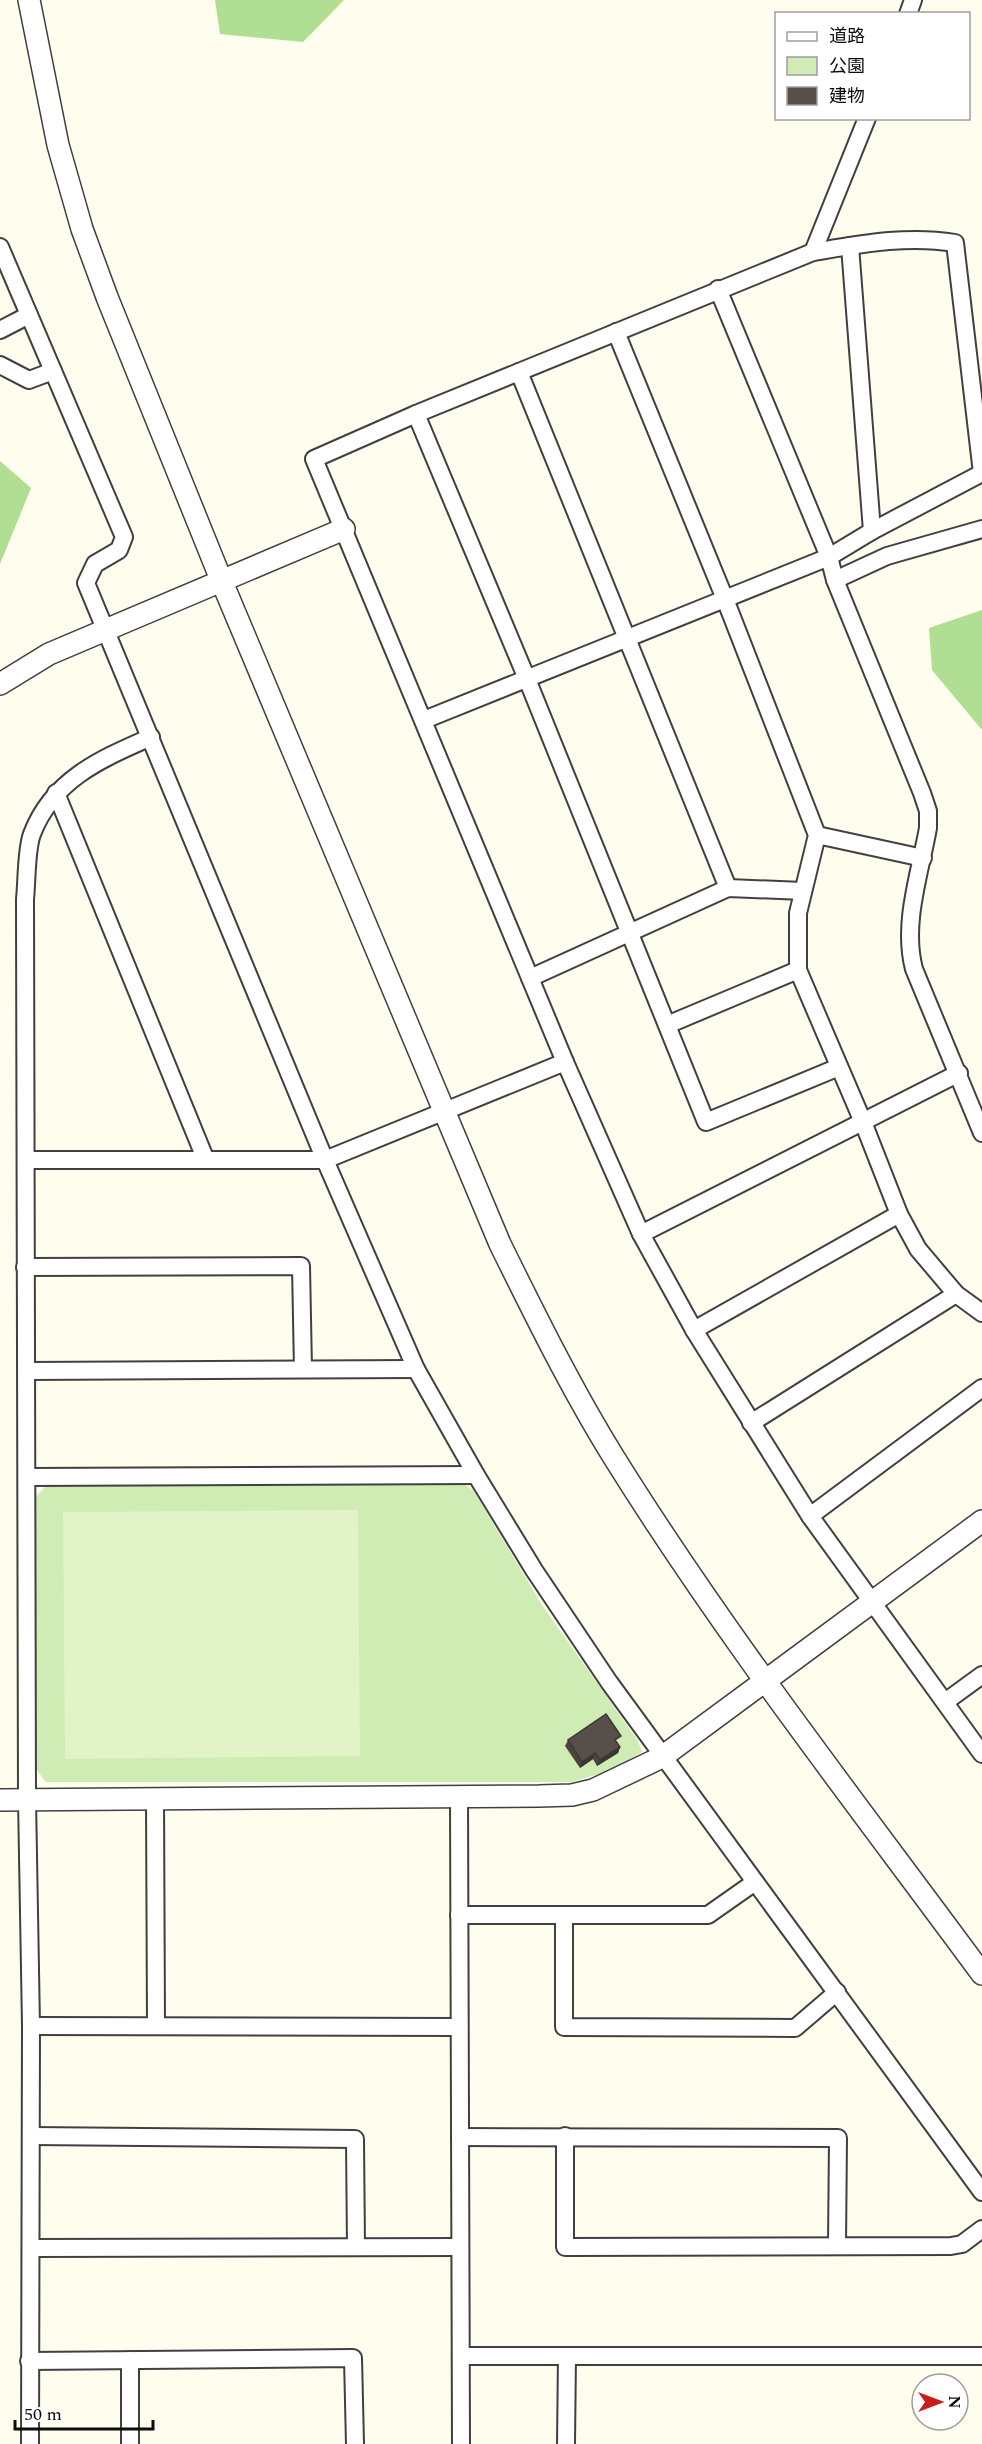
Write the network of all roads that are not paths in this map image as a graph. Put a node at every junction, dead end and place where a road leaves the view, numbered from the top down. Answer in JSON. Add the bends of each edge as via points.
{"nodes":[{"id":1,"x":29,"y":0,"type":"edge"},
{"id":2,"x":866,"y":120,"type":"edge"},
{"id":3,"x":850,"y":246,"type":"junction"},
{"id":4,"x":0,"y":247,"type":"edge"},
{"id":5,"x":813,"y":252,"type":"junction"},
{"id":6,"x":718,"y":289,"type":"junction"},
{"id":7,"x":29,"y":315,"type":"junction"},
{"id":8,"x":0,"y":330,"type":"edge"},
{"id":9,"x":616,"y":332,"type":"junction"},
{"id":10,"x":0,"y":365,"type":"edge"},
{"id":11,"x":53,"y":371,"type":"junction"},
{"id":12,"x":519,"y":372,"type":"junction"},
{"id":13,"x":416,"y":414,"type":"junction"},
{"id":14,"x":982,"y":529,"type":"edge"},
{"id":15,"x":344,"y":530,"type":"junction"},
{"id":16,"x":872,"y":531,"type":"junction"},
{"id":17,"x":829,"y":557,"type":"junction"},
{"id":18,"x":835,"y":580,"type":"junction"},
{"id":19,"x":222,"y":582,"type":"junction"},
{"id":20,"x":725,"y":599,"type":"junction"},
{"id":21,"x":106,"y":630,"type":"junction"},
{"id":22,"x":627,"y":639,"type":"junction"},
{"id":23,"x":527,"y":679,"type":"junction"},
{"id":24,"x":0,"y":684,"type":"edge"},
{"id":25,"x":424,"y":720,"type":"junction"},
{"id":26,"x":151,"y":737,"type":"junction"},
{"id":27,"x":56,"y":793,"type":"junction"},
{"id":28,"x":817,"y":835,"type":"junction"},
{"id":29,"x":923,"y":858,"type":"junction"},
{"id":30,"x":728,"y":888,"type":"junction"},
{"id":31,"x":803,"y":891,"type":"junction"},
{"id":32,"x":629,"y":933,"type":"junction"},
{"id":33,"x":798,"y":970,"type":"junction"},
{"id":34,"x":530,"y":978,"type":"junction"},
{"id":35,"x":667,"y":1025,"type":"junction"},
{"id":36,"x":565,"y":1062,"type":"junction"},
{"id":37,"x":839,"y":1067,"type":"junction"},
{"id":38,"x":959,"y":1073,"type":"junction"},
{"id":39,"x":443,"y":1112,"type":"junction"},
{"id":40,"x":863,"y":1122,"type":"junction"},
{"id":41,"x":982,"y":1132,"type":"edge"},
{"id":42,"x":205,"y":1158,"type":"junction"},
{"id":43,"x":26,"y":1160,"type":"junction"},
{"id":44,"x":325,"y":1160,"type":"junction"},
{"id":45,"x":899,"y":1214,"type":"junction"},
{"id":46,"x":641,"y":1234,"type":"junction"},
{"id":47,"x":25,"y":1267,"type":"junction"},
{"id":48,"x":956,"y":1294,"type":"junction"},
{"id":49,"x":982,"y":1313,"type":"edge"},
{"id":50,"x":694,"y":1330,"type":"junction"},
{"id":51,"x":303,"y":1369,"type":"junction"},
{"id":52,"x":417,"y":1369,"type":"junction"},
{"id":53,"x":27,"y":1371,"type":"junction"},
{"id":54,"x":982,"y":1388,"type":"edge"},
{"id":55,"x":751,"y":1424,"type":"junction"},
{"id":56,"x":476,"y":1475,"type":"junction"},
{"id":57,"x":27,"y":1477,"type":"junction"},
{"id":58,"x":810,"y":1516,"type":"junction"},
{"id":59,"x":982,"y":1521,"type":"edge"},
{"id":60,"x":872,"y":1602,"type":"junction"},
{"id":61,"x":982,"y":1675,"type":"edge"},
{"id":62,"x":766,"y":1680,"type":"junction"},
{"id":63,"x":945,"y":1702,"type":"junction"},
{"id":64,"x":982,"y":1754,"type":"edge"},
{"id":65,"x":662,"y":1757,"type":"junction"},
{"id":66,"x":459,"y":1796,"type":"junction"},
{"id":67,"x":155,"y":1798,"type":"junction"},
{"id":68,"x":27,"y":1799,"type":"junction"},
{"id":69,"x":0,"y":1800,"type":"edge"},
{"id":70,"x":755,"y":1882,"type":"junction"},
{"id":71,"x":459,"y":1915,"type":"junction"},
{"id":72,"x":564,"y":1916,"type":"junction"},
{"id":73,"x":982,"y":1974,"type":"edge"},
{"id":74,"x":837,"y":1992,"type":"junction"},
{"id":75,"x":31,"y":2026,"type":"junction"},
{"id":76,"x":156,"y":2026,"type":"junction"},
{"id":77,"x":459,"y":2027,"type":"junction"},
{"id":78,"x":31,"y":2136,"type":"junction"},
{"id":79,"x":565,"y":2136,"type":"junction"},
{"id":80,"x":460,"y":2137,"type":"junction"},
{"id":81,"x":982,"y":2192,"type":"edge"},
{"id":82,"x":982,"y":2229,"type":"edge"},
{"id":83,"x":837,"y":2245,"type":"junction"},
{"id":84,"x":356,"y":2247,"type":"junction"},
{"id":85,"x":460,"y":2247,"type":"junction"},
{"id":86,"x":31,"y":2248,"type":"junction"},
{"id":87,"x":461,"y":2356,"type":"junction"},
{"id":88,"x":567,"y":2356,"type":"junction"},
{"id":89,"x":982,"y":2356,"type":"edge"},
{"id":90,"x":130,"y":2360,"type":"junction"},
{"id":91,"x":29,"y":2361,"type":"junction"},
{"id":92,"x":30,"y":2444,"type":"edge"},
{"id":93,"x":130,"y":2444,"type":"edge"},
{"id":94,"x":355,"y":2444,"type":"edge"},
{"id":95,"x":461,"y":2444,"type":"edge"},
{"id":96,"x":566,"y":2444,"type":"edge"}],
"edges":[{"from":1,"to":19,"type":"street","via":[[58,145],[82,229]]},
{"from":2,"to":5,"type":"street"},
{"from":3,"to":5,"type":"street"},
{"from":3,"to":16,"type":"street"},
{"from":3,"to":16,"type":"street","via":[[882,240],[955,243],[982,473]]},
{"from":4,"to":7,"type":"street"},
{"from":5,"to":6,"type":"street"},
{"from":6,"to":9,"type":"street"},
{"from":6,"to":17,"type":"street"},
{"from":7,"to":8,"type":"street"},
{"from":7,"to":11,"type":"street"},
{"from":9,"to":12,"type":"street"},
{"from":9,"to":20,"type":"street"},
{"from":10,"to":11,"type":"street","via":[[29,380]]},
{"from":11,"to":21,"type":"street","via":[[124,537],[120,550],[95,564],[86,582]]},
{"from":12,"to":13,"type":"street"},
{"from":12,"to":22,"type":"street"},
{"from":13,"to":15,"type":"street","via":[[314,459]]},
{"from":13,"to":23,"type":"street"},
{"from":14,"to":18,"type":"street","via":[[887,556]]},
{"from":15,"to":19,"type":"street"},
{"from":15,"to":25,"type":"street"},
{"from":16,"to":17,"type":"street"},
{"from":17,"to":18,"type":"street"},
{"from":17,"to":20,"type":"street"},
{"from":18,"to":29,"type":"street","via":[[928,811]]},
{"from":19,"to":21,"type":"street"},
{"from":19,"to":39,"type":"street"},
{"from":20,"to":22,"type":"street"},
{"from":20,"to":28,"type":"street"},
{"from":21,"to":24,"type":"street","via":[[48,654]]},
{"from":21,"to":26,"type":"street"},
{"from":22,"to":23,"type":"street"},
{"from":22,"to":30,"type":"street"},
{"from":23,"to":25,"type":"street"},
{"from":23,"to":32,"type":"street"},
{"from":25,"to":34,"type":"street"},
{"from":26,"to":27,"type":"street","via":[[102,758],[74,775]]},
{"from":26,"to":44,"type":"street"},
{"from":27,"to":42,"type":"street"},
{"from":27,"to":43,"type":"street","via":[[31,835],[25,899]]},
{"from":28,"to":29,"type":"street"},
{"from":28,"to":31,"type":"street"},
{"from":29,"to":38,"type":"street","via":[[909,951]]},
{"from":30,"to":31,"type":"street"},
{"from":30,"to":32,"type":"street"},
{"from":31,"to":33,"type":"street","via":[[798,913]]},
{"from":32,"to":34,"type":"street"},
{"from":32,"to":35,"type":"street"},
{"from":33,"to":35,"type":"street"},
{"from":33,"to":37,"type":"street"},
{"from":34,"to":36,"type":"street"},
{"from":35,"to":37,"type":"street","via":[[706,1122]]},
{"from":36,"to":39,"type":"street"},
{"from":36,"to":46,"type":"street"},
{"from":37,"to":40,"type":"street"},
{"from":38,"to":40,"type":"street"},
{"from":38,"to":41,"type":"street"},
{"from":39,"to":44,"type":"street"},
{"from":39,"to":62,"type":"street","via":[[535,1316],[612,1453],[658,1527]]},
{"from":40,"to":45,"type":"street"},
{"from":40,"to":46,"type":"street"},
{"from":42,"to":43,"type":"street"},
{"from":42,"to":44,"type":"street"},
{"from":43,"to":47,"type":"street"},
{"from":44,"to":52,"type":"street"},
{"from":45,"to":48,"type":"street","via":[[918,1249]]},
{"from":45,"to":50,"type":"street"},
{"from":46,"to":50,"type":"street"},
{"from":47,"to":51,"type":"street","via":[[301,1266]]},
{"from":47,"to":53,"type":"street"},
{"from":48,"to":49,"type":"street"},
{"from":48,"to":55,"type":"street"},
{"from":50,"to":55,"type":"street"},
{"from":51,"to":52,"type":"street"},
{"from":51,"to":53,"type":"street"},
{"from":52,"to":56,"type":"street"},
{"from":53,"to":57,"type":"street"},
{"from":54,"to":58,"type":"street"},
{"from":55,"to":58,"type":"street"},
{"from":56,"to":57,"type":"street"},
{"from":56,"to":65,"type":"street","via":[[534,1570]]},
{"from":57,"to":68,"type":"street"},
{"from":58,"to":60,"type":"street"},
{"from":59,"to":60,"type":"street"},
{"from":60,"to":62,"type":"street"},
{"from":60,"to":63,"type":"street"},
{"from":61,"to":63,"type":"street"},
{"from":62,"to":65,"type":"street"},
{"from":62,"to":73,"type":"street"},
{"from":63,"to":64,"type":"street"},
{"from":65,"to":66,"type":"street","via":[[593,1790],[572,1795]]},
{"from":65,"to":70,"type":"street"},
{"from":66,"to":67,"type":"street"},
{"from":66,"to":71,"type":"street"},
{"from":67,"to":68,"type":"street"},
{"from":67,"to":76,"type":"street"},
{"from":68,"to":69,"type":"street"},
{"from":68,"to":75,"type":"street"},
{"from":70,"to":72,"type":"street","via":[[708,1915]]},
{"from":70,"to":74,"type":"street"},
{"from":71,"to":72,"type":"street"},
{"from":71,"to":77,"type":"street"},
{"from":72,"to":74,"type":"street","via":[[564,2027],[795,2028]]},
{"from":74,"to":81,"type":"street"},
{"from":75,"to":76,"type":"street"},
{"from":75,"to":78,"type":"street"},
{"from":76,"to":77,"type":"street"},
{"from":77,"to":80,"type":"street"},
{"from":78,"to":84,"type":"street","via":[[355,2139]]},
{"from":78,"to":86,"type":"street"},
{"from":79,"to":80,"type":"street"},
{"from":79,"to":83,"type":"street","via":[[838,2138]]},
{"from":79,"to":83,"type":"street","via":[[566,2247]]},
{"from":80,"to":85,"type":"street"},
{"from":82,"to":83,"type":"street","via":[[962,2244],[951,2246]]},
{"from":84,"to":85,"type":"street"},
{"from":84,"to":86,"type":"street"},
{"from":85,"to":87,"type":"street"},
{"from":86,"to":91,"type":"street"},
{"from":87,"to":88,"type":"street"},
{"from":87,"to":95,"type":"street"},
{"from":88,"to":89,"type":"street"},
{"from":88,"to":96,"type":"street"},
{"from":90,"to":91,"type":"street"},
{"from":90,"to":93,"type":"street"},
{"from":90,"to":94,"type":"street","via":[[353,2358]]},
{"from":91,"to":92,"type":"street"}]}
